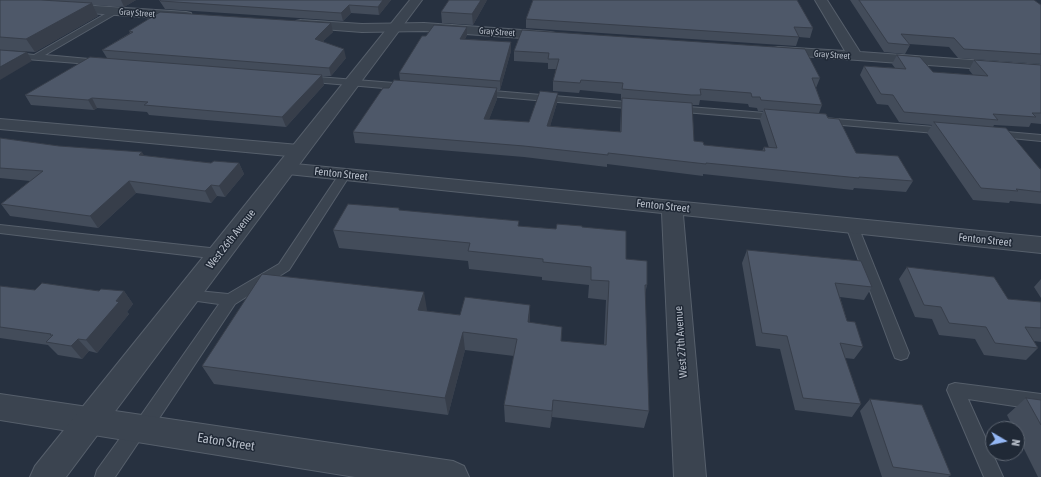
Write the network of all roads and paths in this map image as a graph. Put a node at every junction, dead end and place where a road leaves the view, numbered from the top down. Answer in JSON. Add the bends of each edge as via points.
{"nodes":[{"id":1,"x":416,"y":0,"type":"edge"},
{"id":2,"x":821,"y":0,"type":"edge"},
{"id":3,"x":52,"y":8,"type":"edge"},
{"id":4,"x":115,"y":12,"type":"junction"},
{"id":5,"x":200,"y":17,"type":"edge"},
{"id":6,"x":285,"y":23,"type":"edge"},
{"id":7,"x":395,"y":28,"type":"junction"},
{"id":8,"x":566,"y":37,"type":"edge"},
{"id":9,"x":762,"y":50,"type":"edge"},
{"id":10,"x":0,"y":54,"type":"edge"},
{"id":11,"x":855,"y":56,"type":"junction"},
{"id":12,"x":36,"y":57,"type":"junction"},
{"id":13,"x":108,"y":63,"type":"edge"},
{"id":14,"x":1041,"y":69,"type":"edge"},
{"id":15,"x":299,"y":79,"type":"edge"},
{"id":16,"x":352,"y":83,"type":"junction"},
{"id":17,"x":416,"y":88,"type":"edge"},
{"id":18,"x":471,"y":93,"type":"edge"},
{"id":19,"x":645,"y":106,"type":"edge"},
{"id":20,"x":669,"y":108,"type":"edge"},
{"id":21,"x":788,"y":118,"type":"edge"},
{"id":22,"x":812,"y":120,"type":"edge"},
{"id":23,"x":0,"y":124,"type":"edge"},
{"id":24,"x":954,"y":131,"type":"edge"},
{"id":25,"x":986,"y":134,"type":"edge"},
{"id":26,"x":1041,"y":138,"type":"edge"},
{"id":27,"x":292,"y":160,"type":"junction"},
{"id":28,"x":344,"y":174,"type":"junction"},
{"id":29,"x":672,"y":207,"type":"junction"},
{"id":30,"x":852,"y":226,"type":"junction"},
{"id":31,"x":0,"y":229,"type":"edge"},
{"id":32,"x":1041,"y":245,"type":"edge"},
{"id":33,"x":220,"y":254,"type":"junction"},
{"id":34,"x":188,"y":294,"type":"junction"},
{"id":35,"x":230,"y":300,"type":"junction"},
{"id":36,"x":901,"y":354,"type":"dead end"},
{"id":37,"x":1041,"y":402,"type":"edge"},
{"id":38,"x":0,"y":407,"type":"edge"},
{"id":39,"x":89,"y":421,"type":"junction"},
{"id":40,"x":140,"y":429,"type":"junction"},
{"id":41,"x":362,"y":470,"type":"edge"},
{"id":42,"x":46,"y":477,"type":"edge"},
{"id":43,"x":104,"y":477,"type":"edge"},
{"id":44,"x":453,"y":477,"type":"edge"},
{"id":45,"x":690,"y":477,"type":"edge"},
{"id":46,"x":994,"y":477,"type":"edge"}],
"edges":[{"from":1,"to":7,"type":"street","name":"West 26th Avenue"},
{"from":2,"to":11,"type":"street"},
{"from":3,"to":4,"type":"street","name":"Gray Street"},
{"from":4,"to":5,"type":"street","name":"Gray Street"},
{"from":4,"to":12,"type":"lane"},
{"from":6,"to":7,"type":"street","name":"Gray Street"},
{"from":7,"to":8,"type":"street","name":"Gray Street","via":[[424,27]]},
{"from":7,"to":16,"type":"street","name":"West 26th Avenue"},
{"from":9,"to":11,"type":"street","name":"Gray Street"},
{"from":10,"to":12,"type":"lane"},
{"from":11,"to":14,"type":"street","name":"Gray Street"},
{"from":12,"to":13,"type":"lane"},
{"from":15,"to":16,"type":"lane"},
{"from":16,"to":17,"type":"lane"},
{"from":16,"to":27,"type":"street","name":"West 26th Avenue"},
{"from":18,"to":19,"type":"lane"},
{"from":20,"to":21,"type":"lane"},
{"from":22,"to":24,"type":"lane"},
{"from":23,"to":27,"type":"street","name":"Fenton Street"},
{"from":25,"to":26,"type":"lane"},
{"from":27,"to":28,"type":"street","name":"Fenton Street"},
{"from":27,"to":33,"type":"street","name":"West 26th Avenue"},
{"from":28,"to":29,"type":"street","name":"Fenton Street"},
{"from":28,"to":35,"type":"lane","via":[[284,267]]},
{"from":29,"to":30,"type":"street","name":"Fenton Street"},
{"from":29,"to":45,"type":"street","name":"West 27th Avenue"},
{"from":30,"to":32,"type":"street","name":"Fenton Street"},
{"from":30,"to":36,"type":"lane"},
{"from":31,"to":33,"type":"lane"},
{"from":33,"to":34,"type":"street","name":"West 26th Avenue"},
{"from":34,"to":35,"type":"lane"},
{"from":34,"to":39,"type":"street","name":"West 26th Avenue"},
{"from":35,"to":40,"type":"lane"},
{"from":37,"to":46,"type":"lane","via":[[955,390]]},
{"from":38,"to":39,"type":"street","name":"Eaton Street"},
{"from":39,"to":40,"type":"street","name":"Eaton Street"},
{"from":39,"to":42,"type":"street","name":"West 26th Avenue"},
{"from":40,"to":41,"type":"street","name":"Eaton Street"},
{"from":40,"to":43,"type":"lane"},
{"from":41,"to":44,"type":"street","name":"Eaton Street"}]}
